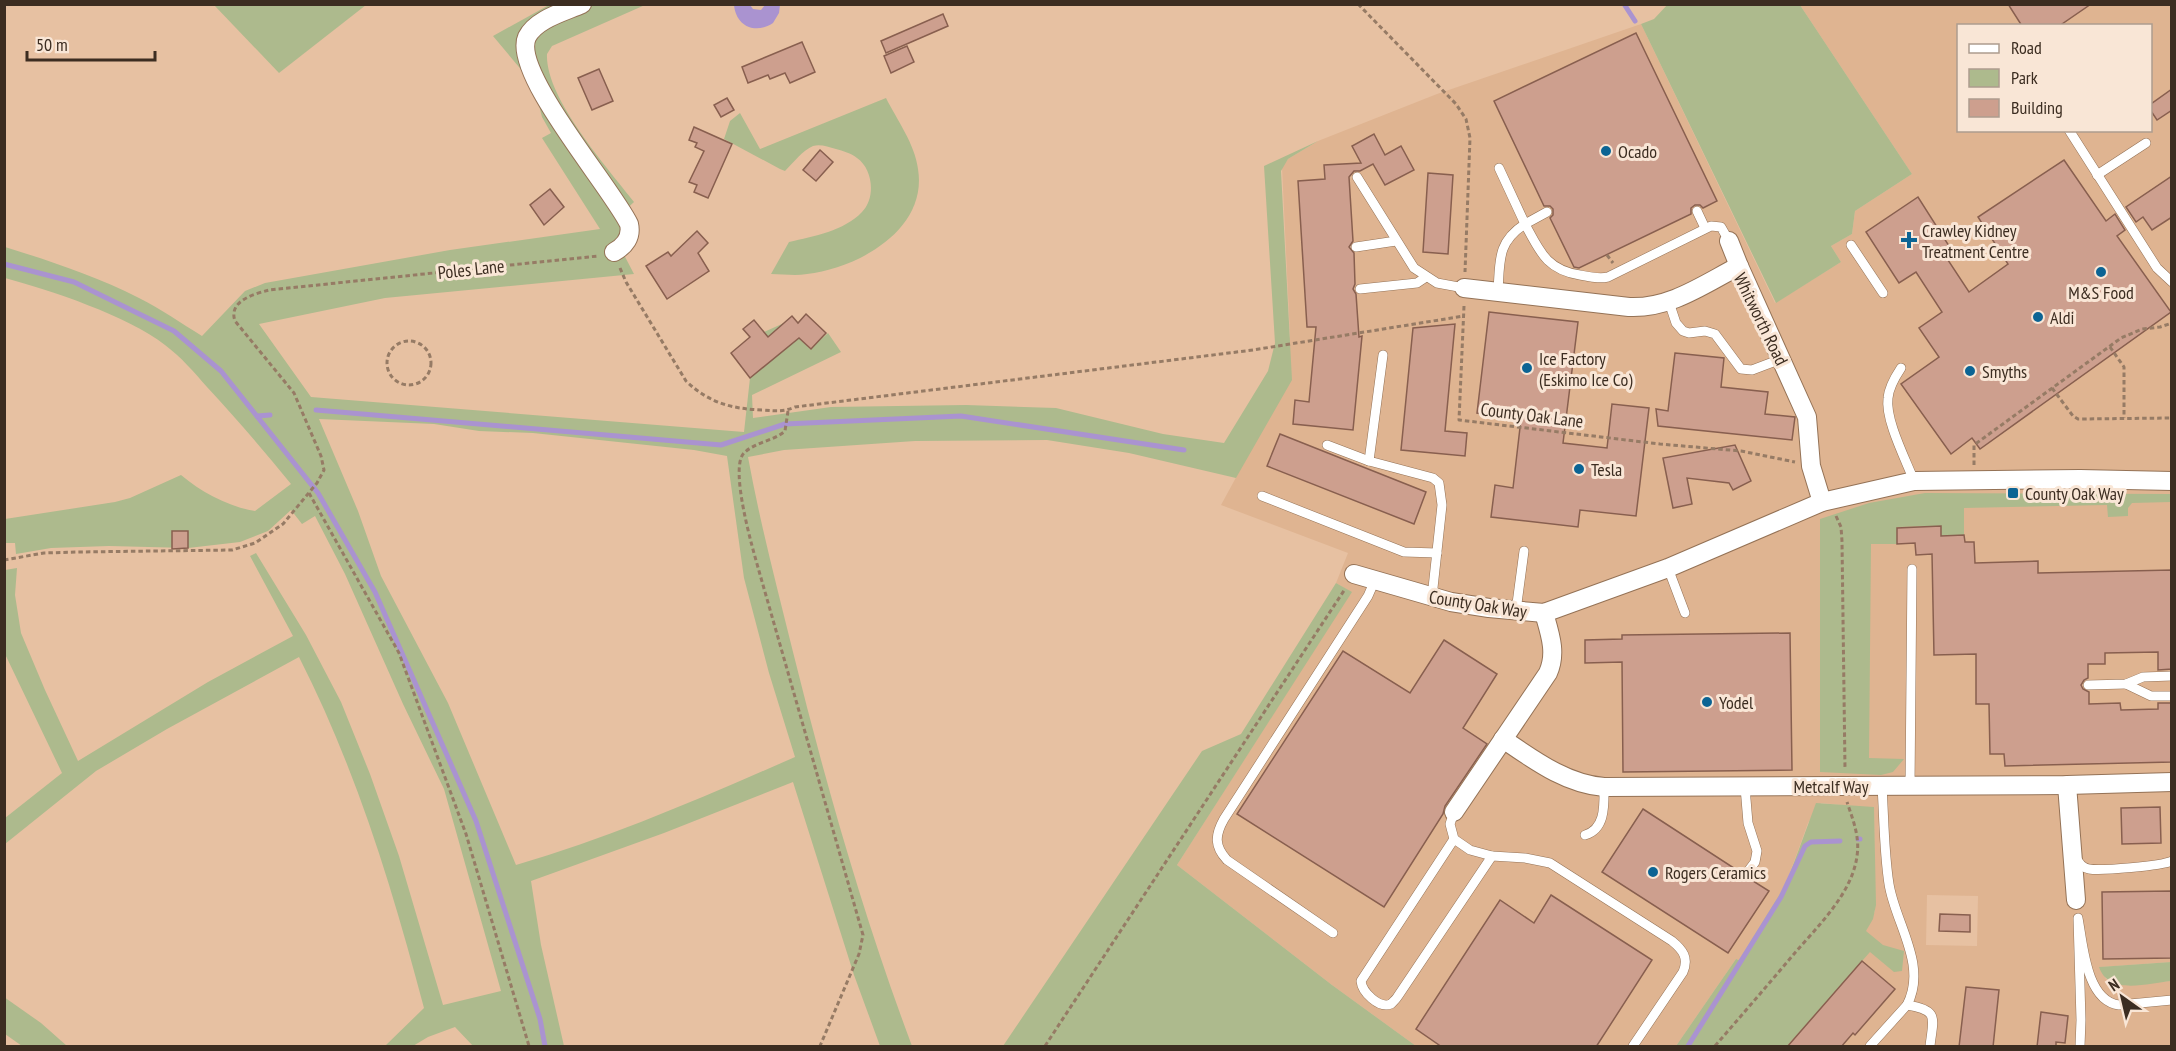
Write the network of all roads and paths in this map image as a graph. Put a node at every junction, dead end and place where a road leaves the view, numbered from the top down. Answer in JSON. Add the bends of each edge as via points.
{"nodes":[{"id":1,"x":582,"y":4,"type":"edge"},
{"id":2,"x":1358,"y":4,"type":"edge"},
{"id":3,"x":2070,"y":132,"type":"edge"},
{"id":4,"x":2146,"y":143,"type":"dead end"},
{"id":5,"x":1499,"y":168,"type":"dead end"},
{"id":6,"x":2097,"y":175,"type":"junction"},
{"id":7,"x":1357,"y":177,"type":"dead end"},
{"id":8,"x":1697,"y":211,"type":"dead end"},
{"id":9,"x":1547,"y":212,"type":"dead end"},
{"id":10,"x":1525,"y":224,"type":"junction"},
{"id":11,"x":1705,"y":228,"type":"junction"},
{"id":12,"x":1396,"y":241,"type":"junction"},
{"id":13,"x":1729,"y":241,"type":"joint"},
{"id":14,"x":1851,"y":245,"type":"dead end"},
{"id":15,"x":1356,"y":247,"type":"dead end"},
{"id":16,"x":614,"y":252,"type":"junction"},
{"id":17,"x":1739,"y":266,"type":"junction"},
{"id":18,"x":1426,"y":277,"type":"junction"},
{"id":19,"x":2172,"y":282,"type":"edge"},
{"id":20,"x":1464,"y":288,"type":"junction"},
{"id":21,"x":1360,"y":289,"type":"dead end"},
{"id":22,"x":1498,"y":291,"type":"junction"},
{"id":23,"x":1883,"y":293,"type":"dead end"},
{"id":24,"x":1669,"y":302,"type":"junction"},
{"id":25,"x":1464,"y":316,"type":"junction"},
{"id":26,"x":2172,"y":323,"type":"edge"},
{"id":27,"x":2110,"y":346,"type":"junction"},
{"id":28,"x":1383,"y":355,"type":"dead end"},
{"id":29,"x":1781,"y":359,"type":"junction"},
{"id":30,"x":1901,"y":368,"type":"dead end"},
{"id":31,"x":413,"y":386,"type":"joint"},
{"id":32,"x":2052,"y":388,"type":"junction"},
{"id":33,"x":788,"y":411,"type":"junction"},
{"id":34,"x":2172,"y":418,"type":"edge"},
{"id":35,"x":2124,"y":419,"type":"junction"},
{"id":36,"x":1327,"y":445,"type":"dead end"},
{"id":37,"x":1369,"y":461,"type":"junction"},
{"id":38,"x":1811,"y":465,"type":"junction"},
{"id":39,"x":1914,"y":481,"type":"junction"},
{"id":40,"x":1975,"y":482,"type":"junction"},
{"id":41,"x":2172,"y":482,"type":"edge"},
{"id":42,"x":309,"y":494,"type":"junction"},
{"id":43,"x":1262,"y":496,"type":"dead end"},
{"id":44,"x":1822,"y":502,"type":"junction"},
{"id":45,"x":1524,"y":551,"type":"dead end"},
{"id":46,"x":1437,"y":553,"type":"junction"},
{"id":47,"x":4,"y":560,"type":"edge"},
{"id":48,"x":1668,"y":568,"type":"junction"},
{"id":49,"x":1912,"y":569,"type":"dead end"},
{"id":50,"x":1354,"y":574,"type":"joint"},
{"id":51,"x":1375,"y":580,"type":"junction"},
{"id":52,"x":1432,"y":597,"type":"junction"},
{"id":53,"x":1516,"y":611,"type":"junction"},
{"id":54,"x":1544,"y":613,"type":"junction"},
{"id":55,"x":1685,"y":613,"type":"dead end"},
{"id":56,"x":2172,"y":676,"type":"edge"},
{"id":57,"x":2126,"y":684,"type":"junction"},
{"id":58,"x":2088,"y":685,"type":"dead end"},
{"id":59,"x":2172,"y":696,"type":"edge"},
{"id":60,"x":1503,"y":739,"type":"junction"},
{"id":61,"x":2172,"y":782,"type":"edge"},
{"id":62,"x":1882,"y":786,"type":"junction"},
{"id":63,"x":1910,"y":786,"type":"junction"},
{"id":64,"x":2067,"y":786,"type":"junction"},
{"id":65,"x":1604,"y":787,"type":"junction"},
{"id":66,"x":1745,"y":787,"type":"junction"},
{"id":67,"x":1454,"y":812,"type":"joint"},
{"id":68,"x":1585,"y":834,"type":"dead end"},
{"id":69,"x":1454,"y":839,"type":"junction"},
{"id":70,"x":2070,"y":840,"type":"junction"},
{"id":71,"x":1492,"y":856,"type":"junction"},
{"id":72,"x":2172,"y":861,"type":"edge"},
{"id":73,"x":1746,"y":873,"type":"dead end"},
{"id":74,"x":2077,"y":909,"type":"junction"},
{"id":75,"x":1333,"y":933,"type":"dead end"},
{"id":76,"x":2172,"y":1000,"type":"edge"},
{"id":77,"x":1907,"y":1005,"type":"junction"},
{"id":78,"x":530,"y":1047,"type":"edge"},
{"id":79,"x":820,"y":1047,"type":"edge"},
{"id":80,"x":1045,"y":1047,"type":"edge"},
{"id":81,"x":1633,"y":1047,"type":"edge"},
{"id":82,"x":1870,"y":1047,"type":"edge"},
{"id":83,"x":1930,"y":1047,"type":"edge"},
{"id":84,"x":2080,"y":1047,"type":"edge"}],
"edges":[{"from":1,"to":16,"type":"street","via":[[533,29],[525,43],[526,52],[549,103],[629,224],[628,238]]},
{"from":2,"to":20,"type":"path","name":"County Oak Lane","via":[[1466,119],[1470,138]]},
{"from":3,"to":6,"type":"lane"},
{"from":4,"to":6,"type":"lane"},
{"from":5,"to":10,"type":"lane"},
{"from":6,"to":19,"type":"lane","via":[[2157,268]]},
{"from":7,"to":12,"type":"lane"},
{"from":8,"to":11,"type":"lane"},
{"from":9,"to":10,"type":"lane"},
{"from":10,"to":11,"type":"lane","via":[[1555,268],[1600,278]]},
{"from":10,"to":22,"type":"lane","via":[[1511,234],[1502,248]]},
{"from":11,"to":13,"type":"lane","via":[[1721,226]]},
{"from":12,"to":15,"type":"lane"},
{"from":12,"to":18,"type":"lane","via":[[1410,264]]},
{"from":13,"to":17,"type":"street"},
{"from":14,"to":23,"type":"lane"},
{"from":16,"to":33,"type":"path","via":[[626,282],[678,370],[693,388],[728,407]]},
{"from":16,"to":42,"type":"path","name":"Poles Lane","via":[[269,290],[240,303],[234,313],[235,321],[294,393],[321,456],[324,470]]},
{"from":17,"to":24,"type":"street","name":"Whitworth Road"},
{"from":17,"to":29,"type":"street","name":"Whitworth Road"},
{"from":18,"to":20,"type":"lane"},
{"from":18,"to":21,"type":"lane","via":[[1417,283]]},
{"from":20,"to":22,"type":"street","name":"Whitworth Road"},
{"from":20,"to":25,"type":"path","name":"County Oak Lane"},
{"from":22,"to":24,"type":"street","name":"Whitworth Road","via":[[1637,307]]},
{"from":24,"to":29,"type":"lane","via":[[1683,331],[1715,334],[1741,369],[1752,370]]},
{"from":25,"to":33,"type":"path","via":[[1253,350],[795,407]]},
{"from":25,"to":38,"type":"path","name":"County Oak Lane","via":[[1459,420],[1741,451]]},
{"from":26,"to":27,"type":"path","via":[[2134,331]]},
{"from":27,"to":32,"type":"path"},
{"from":27,"to":35,"type":"path","via":[[2124,367]]},
{"from":28,"to":37,"type":"lane"},
{"from":29,"to":38,"type":"street","name":"Whitworth Road","via":[[1807,417]]},
{"from":30,"to":39,"type":"lane","via":[[1887,400],[1893,430]]},
{"from":31,"to":31,"type":"path","via":[[399,384],[387,367],[390,352],[401,342],[417,342],[431,359],[429,373]]},
{"from":32,"to":35,"type":"path","via":[[2075,418]]},
{"from":32,"to":40,"type":"path","via":[[1974,445]]},
{"from":33,"to":79,"type":"path","via":[[785,431],[746,451],[740,472],[742,502],[759,571],[863,935],[859,954]]},
{"from":34,"to":35,"type":"path"},
{"from":36,"to":37,"type":"lane"},
{"from":37,"to":46,"type":"lane","via":[[1438,481],[1442,499]]},
{"from":38,"to":44,"type":"street","name":"Whitworth Road"},
{"from":39,"to":40,"type":"street","name":"County Oak Way"},
{"from":39,"to":44,"type":"street","name":"County Oak Way"},
{"from":40,"to":41,"type":"street","name":"County Oak Way"},
{"from":42,"to":47,"type":"path","via":[[276,530],[255,543],[232,550],[44,553]]},
{"from":42,"to":78,"type":"path","via":[[399,653],[466,834]]},
{"from":43,"to":46,"type":"lane","via":[[1399,551]]},
{"from":44,"to":48,"type":"street","name":"County Oak Way"},
{"from":45,"to":53,"type":"lane"},
{"from":46,"to":52,"type":"lane"},
{"from":48,"to":54,"type":"street","name":"County Oak Way"},
{"from":48,"to":55,"type":"lane"},
{"from":49,"to":63,"type":"lane"},
{"from":50,"to":51,"type":"street","name":"County Oak Way"},
{"from":50,"to":80,"type":"path"},
{"from":51,"to":52,"type":"street","name":"County Oak Way"},
{"from":51,"to":75,"type":"lane","via":[[1216,837],[1227,860]]},
{"from":52,"to":53,"type":"street","name":"County Oak Way"},
{"from":53,"to":54,"type":"street","name":"County Oak Way"},
{"from":54,"to":60,"type":"street","via":[[1552,645],[1551,667]]},
{"from":56,"to":57,"type":"lane","via":[[2143,677]]},
{"from":57,"to":58,"type":"lane"},
{"from":57,"to":59,"type":"lane","via":[[2151,696]]},
{"from":60,"to":65,"type":"street","name":"Metcalf Way","via":[[1565,776],[1585,785]]},
{"from":60,"to":67,"type":"street"},
{"from":61,"to":64,"type":"street","name":"Metcalf Way"},
{"from":62,"to":63,"type":"street","name":"Metcalf Way"},
{"from":62,"to":66,"type":"street","name":"Metcalf Way"},
{"from":62,"to":77,"type":"lane","via":[[1890,887],[1912,962],[1912,991]]},
{"from":63,"to":64,"type":"street","name":"Metcalf Way"},
{"from":64,"to":70,"type":"street"},
{"from":65,"to":66,"type":"street","name":"Metcalf Way"},
{"from":65,"to":68,"type":"lane","via":[[1600,821],[1593,832]]},
{"from":66,"to":73,"type":"lane","via":[[1746,813],[1757,851],[1755,862]]},
{"from":67,"to":69,"type":"lane","via":[[1450,824]]},
{"from":69,"to":71,"type":"lane","via":[[1470,850]]},
{"from":69,"to":71,"type":"lane","via":[[1361,981],[1363,990],[1383,1004],[1391,1004],[1398,996]]},
{"from":70,"to":72,"type":"lane","via":[[2079,862],[2089,869]]},
{"from":70,"to":74,"type":"street"},
{"from":71,"to":81,"type":"lane","via":[[1534,859],[1556,866],[1682,951],[1686,960],[1683,972]]},
{"from":74,"to":76,"type":"lane","via":[[2092,982],[2104,999],[2119,1005]]},
{"from":74,"to":84,"type":"lane"},
{"from":77,"to":82,"type":"lane"},
{"from":77,"to":83,"type":"lane","via":[[1931,1013]]}]}
